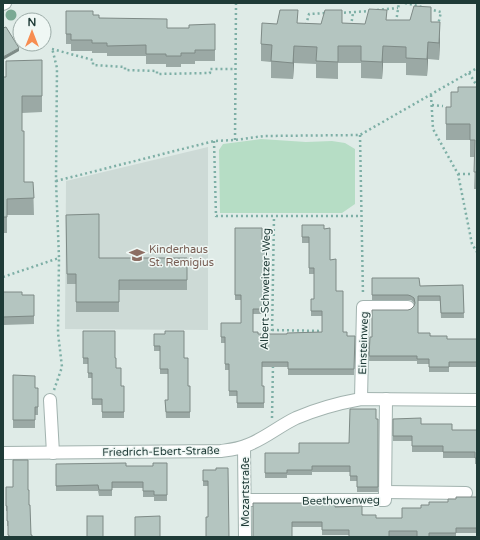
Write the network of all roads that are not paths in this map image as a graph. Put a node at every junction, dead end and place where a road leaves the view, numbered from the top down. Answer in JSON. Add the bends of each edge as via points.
{"nodes":[{"id":1,"x":408,"y":307,"type":"dead end"},
{"id":2,"x":361,"y":399,"type":"junction"},
{"id":3,"x":386,"y":399,"type":"junction"},
{"id":4,"x":50,"y":400,"type":"road end"},
{"id":5,"x":477,"y":400,"type":"edge"},
{"id":6,"x":244,"y":447,"type":"junction"},
{"id":7,"x":3,"y":452,"type":"edge"},
{"id":8,"x":53,"y":453,"type":"junction"},
{"id":9,"x":385,"y":492,"type":"junction"},
{"id":10,"x":466,"y":493,"type":"dead end"},
{"id":11,"x":245,"y":500,"type":"junction"},
{"id":12,"x":245,"y":537,"type":"edge"}],
"edges":[{"from":1,"to":2,"type":"street","name":"Einsteinweg","via":[[363,307]]},
{"from":2,"to":3,"type":"street","name":"Friedrich-Ebert-Straße"},
{"from":2,"to":6,"type":"street","name":"Friedrich-Ebert-Straße","via":[[319,409]]},
{"from":3,"to":5,"type":"street","name":"Friedrich-Ebert-Straße"},
{"from":3,"to":9,"type":"street","name":"Beethovenweg"},
{"from":4,"to":8,"type":"street"},
{"from":6,"to":8,"type":"street","name":"Friedrich-Ebert-Straße","via":[[221,451]]},
{"from":6,"to":11,"type":"street","name":"Mozartstraße"},
{"from":7,"to":8,"type":"street","name":"Friedrich-Ebert-Straße"},
{"from":9,"to":10,"type":"street"},
{"from":9,"to":11,"type":"street","name":"Beethovenweg","via":[[385,500]]},
{"from":11,"to":12,"type":"street","name":"Mozartstraße"}]}
